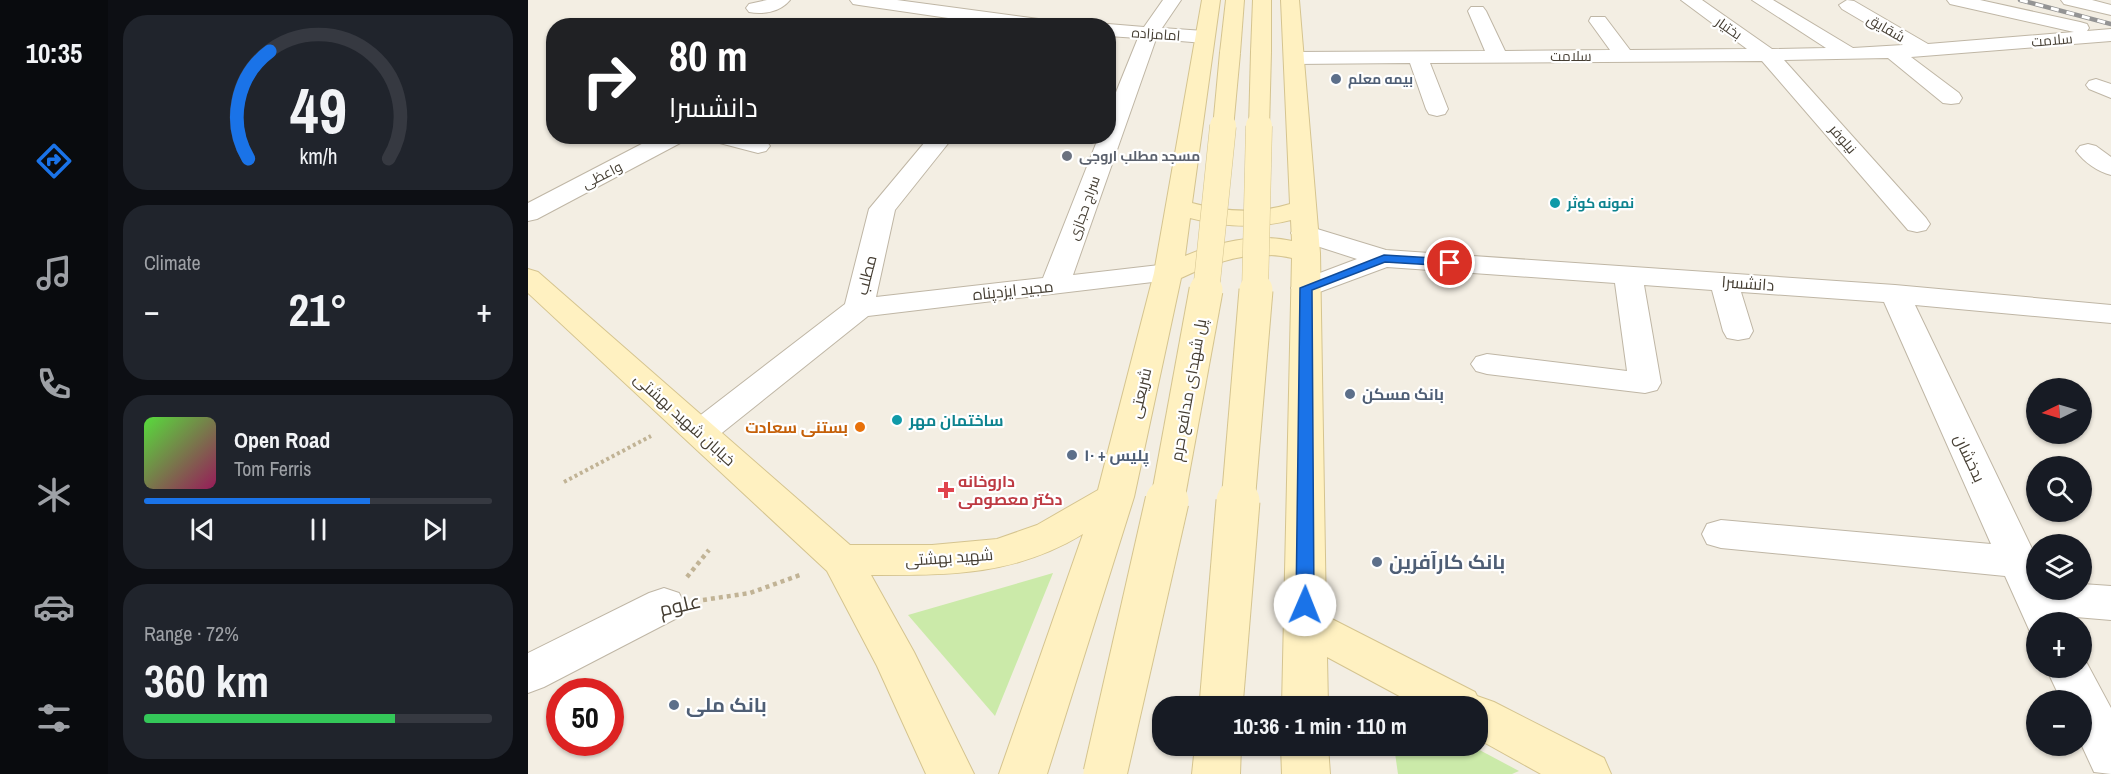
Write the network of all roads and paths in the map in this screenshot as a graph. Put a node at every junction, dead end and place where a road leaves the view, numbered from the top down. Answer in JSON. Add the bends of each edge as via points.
{"nodes":[{"id":1,"x":780,"y":0,"type":"edge"},
{"id":2,"x":859,"y":0,"type":"edge"},
{"id":3,"x":1172,"y":0,"type":"edge"},
{"id":4,"x":1211,"y":0,"type":"edge"},
{"id":5,"x":1234,"y":0,"type":"edge"},
{"id":6,"x":1262,"y":0,"type":"edge"},
{"id":7,"x":1290,"y":0,"type":"edge"},
{"id":8,"x":1690,"y":0,"type":"edge"},
{"id":9,"x":1761,"y":0,"type":"edge"},
{"id":10,"x":1956,"y":0,"type":"edge"},
{"id":11,"x":2070,"y":0,"type":"edge"},
{"id":12,"x":1848,"y":5,"type":"dead end"},
{"id":13,"x":755,"y":8,"type":"dead end"},
{"id":14,"x":923,"y":9,"type":"junction"},
{"id":15,"x":2111,"y":10,"type":"edge"},
{"id":16,"x":1477,"y":11,"type":"dead end"},
{"id":17,"x":905,"y":18,"type":"edge"},
{"id":18,"x":987,"y":18,"type":"edge"},
{"id":19,"x":1598,"y":21,"type":"dead end"},
{"id":20,"x":1982,"y":28,"type":"dead end"},
{"id":21,"x":1116,"y":31,"type":"edge"},
{"id":22,"x":1149,"y":33,"type":"junction"},
{"id":23,"x":2111,"y":35,"type":"edge"},
{"id":24,"x":2012,"y":43,"type":"junction"},
{"id":25,"x":1231,"y":47,"type":"junction"},
{"id":26,"x":1925,"y":50,"type":"junction"},
{"id":27,"x":1893,"y":52,"type":"junction"},
{"id":28,"x":1849,"y":54,"type":"junction"},
{"id":29,"x":1768,"y":55,"type":"junction"},
{"id":30,"x":1625,"y":56,"type":"junction"},
{"id":31,"x":1419,"y":57,"type":"junction"},
{"id":32,"x":1498,"y":57,"type":"junction"},
{"id":33,"x":1294,"y":58,"type":"junction"},
{"id":34,"x":1951,"y":98,"type":"dead end"},
{"id":35,"x":1437,"y":109,"type":"dead end"},
{"id":36,"x":1116,"y":122,"type":"edge"},
{"id":37,"x":661,"y":144,"type":"edge"},
{"id":38,"x":750,"y":144,"type":"edge"},
{"id":39,"x":936,"y":144,"type":"edge"},
{"id":40,"x":1108,"y":144,"type":"edge"},
{"id":41,"x":758,"y":146,"type":"dead end"},
{"id":42,"x":2099,"y":150,"type":"edge"},
{"id":43,"x":2111,"y":168,"type":"edge"},
{"id":44,"x":1178,"y":207,"type":"junction"},
{"id":45,"x":528,"y":213,"type":"edge"},
{"id":46,"x":1917,"y":224,"type":"dead end"},
{"id":47,"x":1304,"y":232,"type":"junction"},
{"id":48,"x":1384,"y":258,"type":"junction"},
{"id":49,"x":1168,"y":273,"type":"junction"},
{"id":50,"x":1628,"y":274,"type":"junction"},
{"id":51,"x":528,"y":278,"type":"edge"},
{"id":52,"x":1724,"y":282,"type":"junction"},
{"id":53,"x":1055,"y":286,"type":"junction"},
{"id":54,"x":1306,"y":288,"type":"junction"},
{"id":55,"x":1895,"y":294,"type":"junction"},
{"id":56,"x":859,"y":308,"type":"junction"},
{"id":57,"x":2111,"y":314,"type":"edge"},
{"id":58,"x":1738,"y":331,"type":"dead end"},
{"id":59,"x":1487,"y":364,"type":"dead end"},
{"id":60,"x":693,"y":425,"type":"junction"},
{"id":61,"x":564,"y":482,"type":"dead end"},
{"id":62,"x":1115,"y":497,"type":"junction"},
{"id":63,"x":1721,"y":534,"type":"dead end"},
{"id":64,"x":841,"y":560,"type":"junction"},
{"id":65,"x":2026,"y":579,"type":"edge"},
{"id":66,"x":2026,"y":593,"type":"edge"},
{"id":67,"x":2085,"y":600,"type":"edge"},
{"id":68,"x":2111,"y":603,"type":"edge"},
{"id":69,"x":664,"y":605,"type":"joint"},
{"id":70,"x":1305,"y":625,"type":"junction"},
{"id":71,"x":528,"y":674,"type":"edge"},
{"id":72,"x":2073,"y":678,"type":"edge"},
{"id":73,"x":1222,"y":696,"type":"edge"},
{"id":74,"x":1305,"y":696,"type":"edge"},
{"id":75,"x":1440,"y":696,"type":"edge"},
{"id":76,"x":1488,"y":721,"type":"edge"},
{"id":77,"x":1217,"y":756,"type":"edge"},
{"id":78,"x":1305,"y":756,"type":"edge"},
{"id":79,"x":2111,"y":757,"type":"edge"},
{"id":80,"x":950,"y":774,"type":"edge"},
{"id":81,"x":1023,"y":774,"type":"edge"},
{"id":82,"x":1105,"y":774,"type":"edge"},
{"id":83,"x":1216,"y":774,"type":"edge"},
{"id":84,"x":1306,"y":774,"type":"edge"},
{"id":85,"x":1587,"y":774,"type":"edge"}],
"edges":[{"from":1,"to":13,"type":"street","via":[[763,9]]},
{"from":2,"to":14,"type":"street"},
{"from":3,"to":22,"type":"street","name":"سراج حجازی"},
{"from":4,"to":25,"type":"main road","name":"شریعتی"},
{"from":5,"to":25,"type":"main road","name":"پل شهدای مدافع حرم"},
{"from":6,"to":25,"type":"main road","name":"پل شهدای مدافع حرم"},
{"from":7,"to":33,"type":"main road"},
{"from":8,"to":29,"type":"street","name":"بختیار"},
{"from":9,"to":28,"type":"street"},
{"from":10,"to":23,"type":"street"},
{"from":11,"to":15,"type":"street"},
{"from":12,"to":26,"type":"street","name":"شقایق"},
{"from":14,"to":17,"type":"street"},
{"from":14,"to":18,"type":"street"},
{"from":16,"to":32,"type":"street"},
{"from":19,"to":30,"type":"street"},
{"from":20,"to":24,"type":"street"},
{"from":21,"to":22,"type":"street","name":"امامزاده"},
{"from":22,"to":25,"type":"street","name":"امامزاده"},
{"from":22,"to":36,"type":"street","name":"سراج حجازی"},
{"from":23,"to":24,"type":"street","name":"سلامت"},
{"from":24,"to":26,"type":"street","name":"سلامت"},
{"from":25,"to":44,"type":"main road","name":"شریعتی"},
{"from":25,"to":73,"type":"main road","name":"پل شهدای مدافع حرم","bridge":true,"via":[[1256,285]]},
{"from":25,"to":82,"type":"main road","name":"پل شهدای مدافع حرم","bridge":true,"via":[[1208,280],[1173,475]]},
{"from":26,"to":27,"type":"street","name":"سلامت"},
{"from":27,"to":28,"type":"street","name":"سلامت"},
{"from":27,"to":34,"type":"street"},
{"from":28,"to":29,"type":"street","name":"سلامت"},
{"from":29,"to":30,"type":"street","name":"سلامت"},
{"from":29,"to":46,"type":"street","name":"نیلوفر"},
{"from":30,"to":32,"type":"street","name":"سلامت"},
{"from":31,"to":32,"type":"street","name":"سلامت"},
{"from":31,"to":33,"type":"street","name":"سلامت"},
{"from":31,"to":35,"type":"street"},
{"from":33,"to":47,"type":"main road"},
{"from":37,"to":45,"type":"street","name":"واعظی"},
{"from":38,"to":41,"type":"street"},
{"from":39,"to":56,"type":"street","name":"مطلب","via":[[882,209]]},
{"from":40,"to":53,"type":"street","name":"سراج حجازی"},
{"from":42,"to":43,"type":"street"},
{"from":44,"to":47,"type":"main road","via":[[1207,216],[1265,219]]},
{"from":44,"to":49,"type":"main road","name":"شریعتی"},
{"from":47,"to":48,"type":"street","name":"دانشسرا"},
{"from":47,"to":49,"type":"main road","via":[[1274,246],[1215,253]]},
{"from":47,"to":54,"type":"main road"},
{"from":48,"to":50,"type":"street","name":"دانشسرا"},
{"from":48,"to":54,"type":"street","name":"دانشسرا"},
{"from":49,"to":53,"type":"street","name":"مجید ایزدپناه"},
{"from":49,"to":62,"type":"main road","name":"شریعتی"},
{"from":50,"to":52,"type":"street","name":"دانشسرا"},
{"from":50,"to":59,"type":"street","via":[[1645,383]]},
{"from":51,"to":60,"type":"main road","name":"خیابان شهید بهشتی"},
{"from":52,"to":55,"type":"street","name":"دانشسرا"},
{"from":52,"to":58,"type":"street"},
{"from":53,"to":56,"type":"street","name":"مجید ایزدپناه"},
{"from":54,"to":70,"type":"main road"},
{"from":55,"to":57,"type":"street","name":"دانشسرا"},
{"from":55,"to":65,"type":"street","name":"بدخشان"},
{"from":56,"to":60,"type":"street","name":"مطلب"},
{"from":60,"to":61,"type":"path"},
{"from":60,"to":64,"type":"main road","name":"خیابان شهید بهشتی"},
{"from":62,"to":64,"type":"main road","name":"شهید بهشتی","via":[[1051,535],[999,554],[932,560]]},
{"from":62,"to":81,"type":"main road","name":"شریعتی"},
{"from":63,"to":66,"type":"street"},
{"from":64,"to":69,"type":"path","name":"علوم","via":[[750,593]]},
{"from":64,"to":80,"type":"main road","name":"خیابان شهید بهشتی","via":[[912,690]]},
{"from":67,"to":68,"type":"street"},
{"from":69,"to":71,"type":"street","name":"علوم"},
{"from":70,"to":74,"type":"main road"},
{"from":70,"to":75,"type":"main road"},
{"from":72,"to":79,"type":"street"},
{"from":76,"to":85,"type":"main road"},
{"from":77,"to":83,"type":"main road"},
{"from":78,"to":84,"type":"main road"}]}
